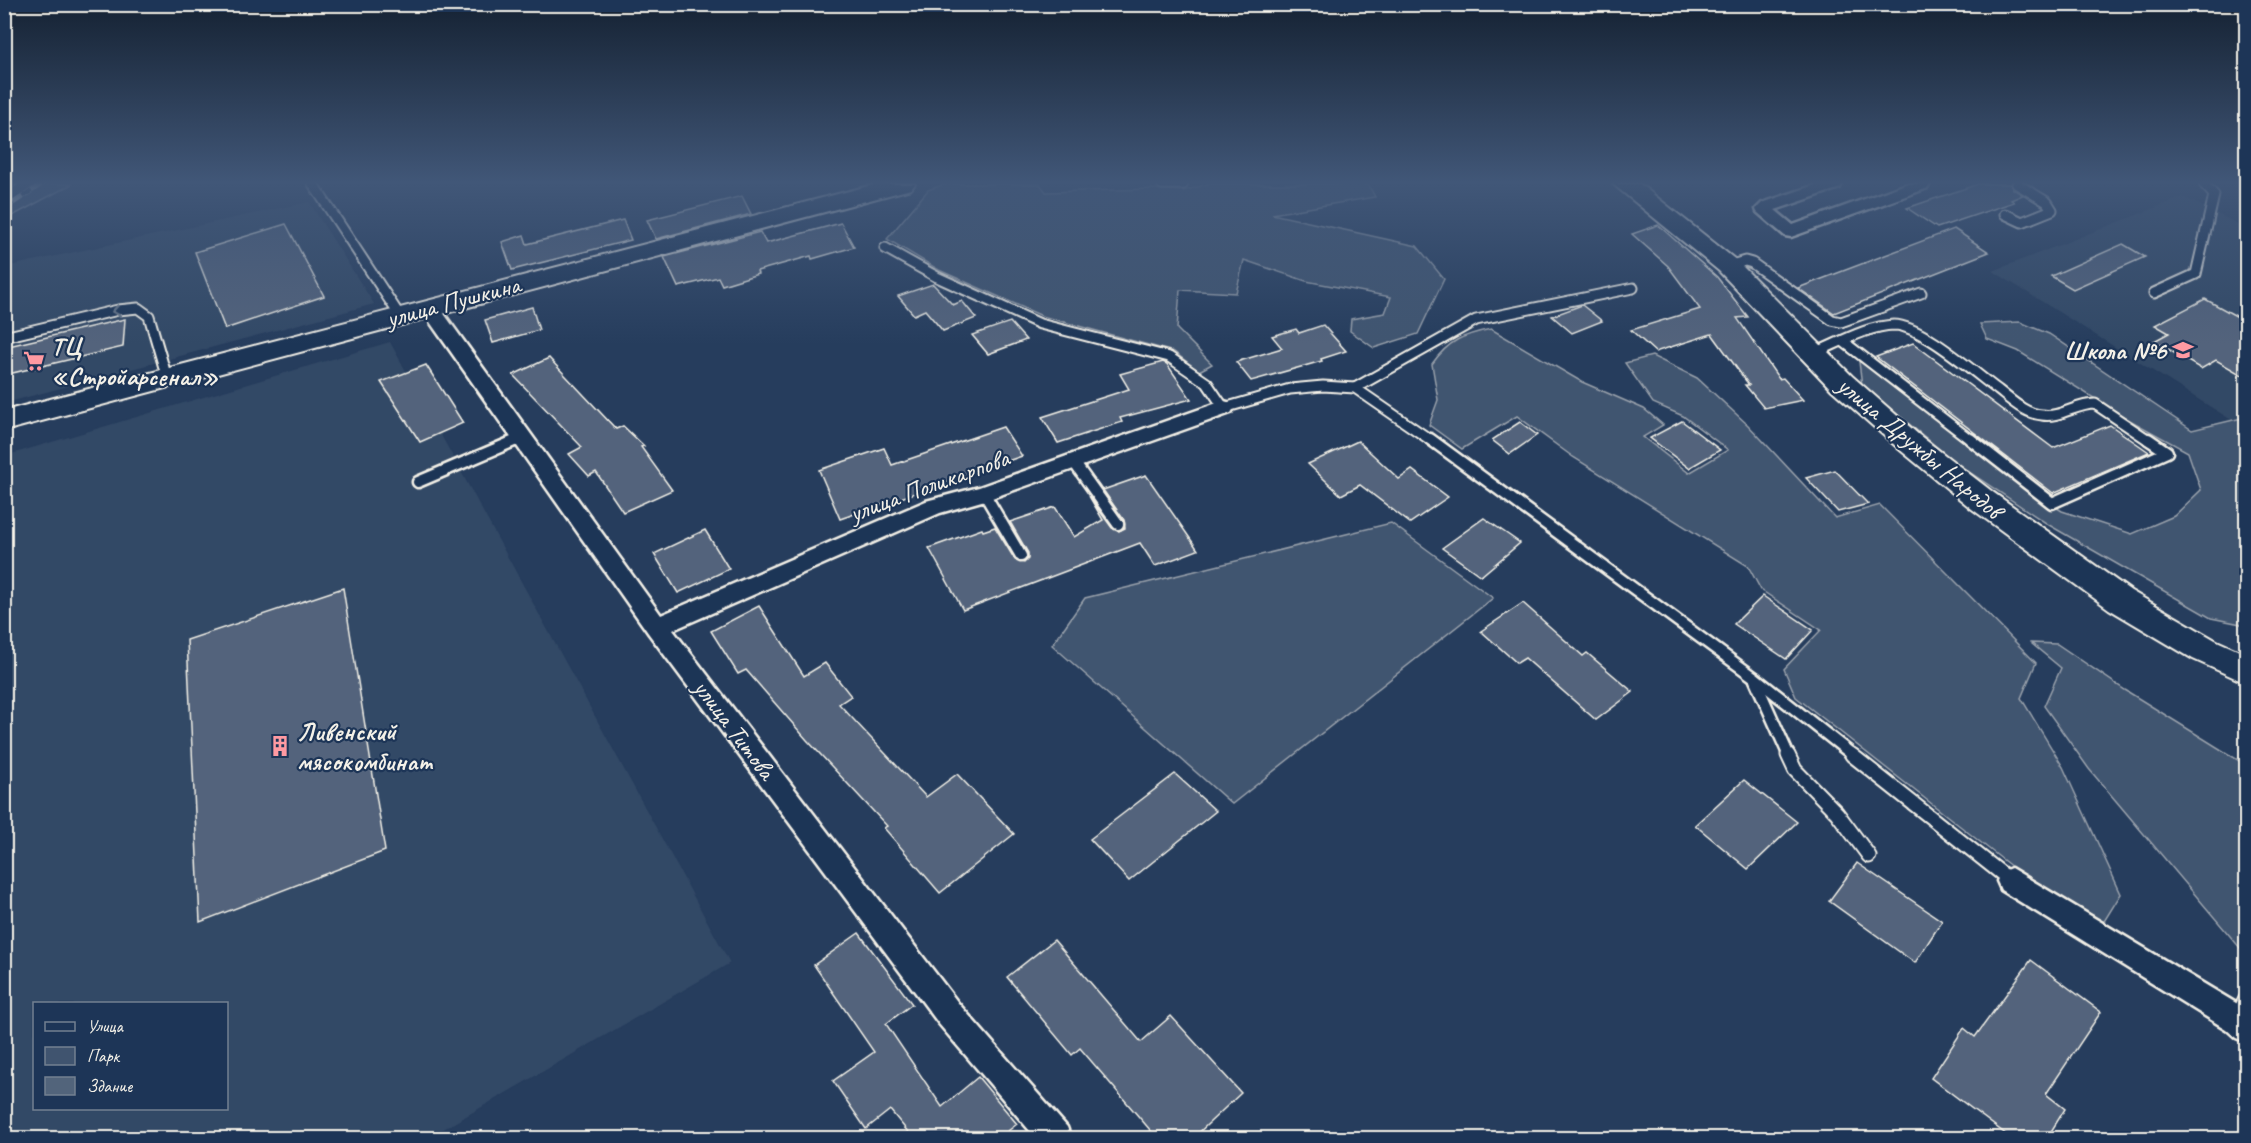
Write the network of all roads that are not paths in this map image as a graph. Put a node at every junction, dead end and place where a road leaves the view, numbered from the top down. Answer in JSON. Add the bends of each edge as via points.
{"nodes":[{"id":1,"x":348,"y":237,"type":"edge"},
{"id":2,"x":700,"y":237,"type":"edge"},
{"id":3,"x":1692,"y":237,"type":"edge"},
{"id":4,"x":2204,"y":237,"type":"edge"},
{"id":5,"x":885,"y":248,"type":"dead end"},
{"id":6,"x":1728,"y":266,"type":"junction"},
{"id":7,"x":1633,"y":288,"type":"dead end"},
{"id":8,"x":1921,"y":292,"type":"dead end"},
{"id":9,"x":2154,"y":293,"type":"dead end"},
{"id":10,"x":430,"y":308,"type":"junction"},
{"id":11,"x":400,"y":316,"type":"junction"},
{"id":12,"x":4,"y":337,"type":"edge"},
{"id":13,"x":1844,"y":342,"type":"junction"},
{"id":14,"x":1812,"y":354,"type":"junction"},
{"id":15,"x":167,"y":378,"type":"junction"},
{"id":16,"x":1355,"y":388,"type":"junction"},
{"id":17,"x":1224,"y":408,"type":"junction"},
{"id":18,"x":4,"y":421,"type":"edge"},
{"id":19,"x":522,"y":438,"type":"junction"},
{"id":20,"x":1073,"y":461,"type":"junction"},
{"id":21,"x":418,"y":482,"type":"dead end"},
{"id":22,"x":984,"y":493,"type":"junction"},
{"id":23,"x":1118,"y":524,"type":"dead end"},
{"id":24,"x":1021,"y":556,"type":"dead end"},
{"id":25,"x":657,"y":627,"type":"junction"},
{"id":26,"x":2247,"y":669,"type":"edge"},
{"id":27,"x":1754,"y":677,"type":"junction"},
{"id":28,"x":1869,"y":856,"type":"dead end"},
{"id":29,"x":2011,"y":881,"type":"joint"},
{"id":30,"x":2243,"y":1015,"type":"edge"},
{"id":31,"x":1056,"y":1138,"type":"edge"}],
"edges":[{"from":1,"to":11,"type":"lane"},
{"from":2,"to":10,"type":"street","name":"улица Пушкина"},
{"from":3,"to":6,"type":"street","name":"улица Дружбы Народов"},
{"from":4,"to":9,"type":"lane","via":[[2196,274]]},
{"from":5,"to":17,"type":"lane","via":[[937,277],[1040,324],[1169,357],[1207,383]]},
{"from":6,"to":8,"type":"lane","via":[[1752,263],[1832,320],[1841,322]]},
{"from":6,"to":14,"type":"street","name":"улица Дружбы Народов"},
{"from":7,"to":16,"type":"lane","via":[[1476,320]]},
{"from":10,"to":11,"type":"street","name":"улица Пушкина"},
{"from":10,"to":19,"type":"street","name":"улица Титова"},
{"from":11,"to":15,"type":"street","name":"улица Пушкина"},
{"from":15,"to":12,"type":"lane","one_way":true,"via":[[149,316],[138,308]]},
{"from":13,"to":13,"type":"lane","via":[[1889,326],[1905,326],[2031,413],[2056,416],[2095,404],[2167,452],[2052,503]]},
{"from":13,"to":14,"type":"lane"},
{"from":14,"to":26,"type":"street","name":"улица Дружбы Народов","via":[[1936,464],[2092,581],[2165,627]]},
{"from":15,"to":18,"type":"street","name":"улица Пушкина"},
{"from":16,"to":17,"type":"lane","via":[[1290,389]]},
{"from":16,"to":27,"type":"lane"},
{"from":17,"to":20,"type":"street","name":"улица Поликарпова"},
{"from":19,"to":21,"type":"lane"},
{"from":19,"to":25,"type":"street","name":"улица Титова"},
{"from":20,"to":22,"type":"street","name":"улица Поликарпова"},
{"from":20,"to":23,"type":"lane"},
{"from":22,"to":24,"type":"lane"},
{"from":22,"to":25,"type":"street","name":"улица Поликарпова","via":[[882,528]]},
{"from":25,"to":31,"type":"street","name":"улица Титова","via":[[949,1014]]},
{"from":27,"to":28,"type":"lane","via":[[1796,771],[1837,813]]},
{"from":27,"to":29,"type":"lane"},
{"from":29,"to":30,"type":"street"}]}
